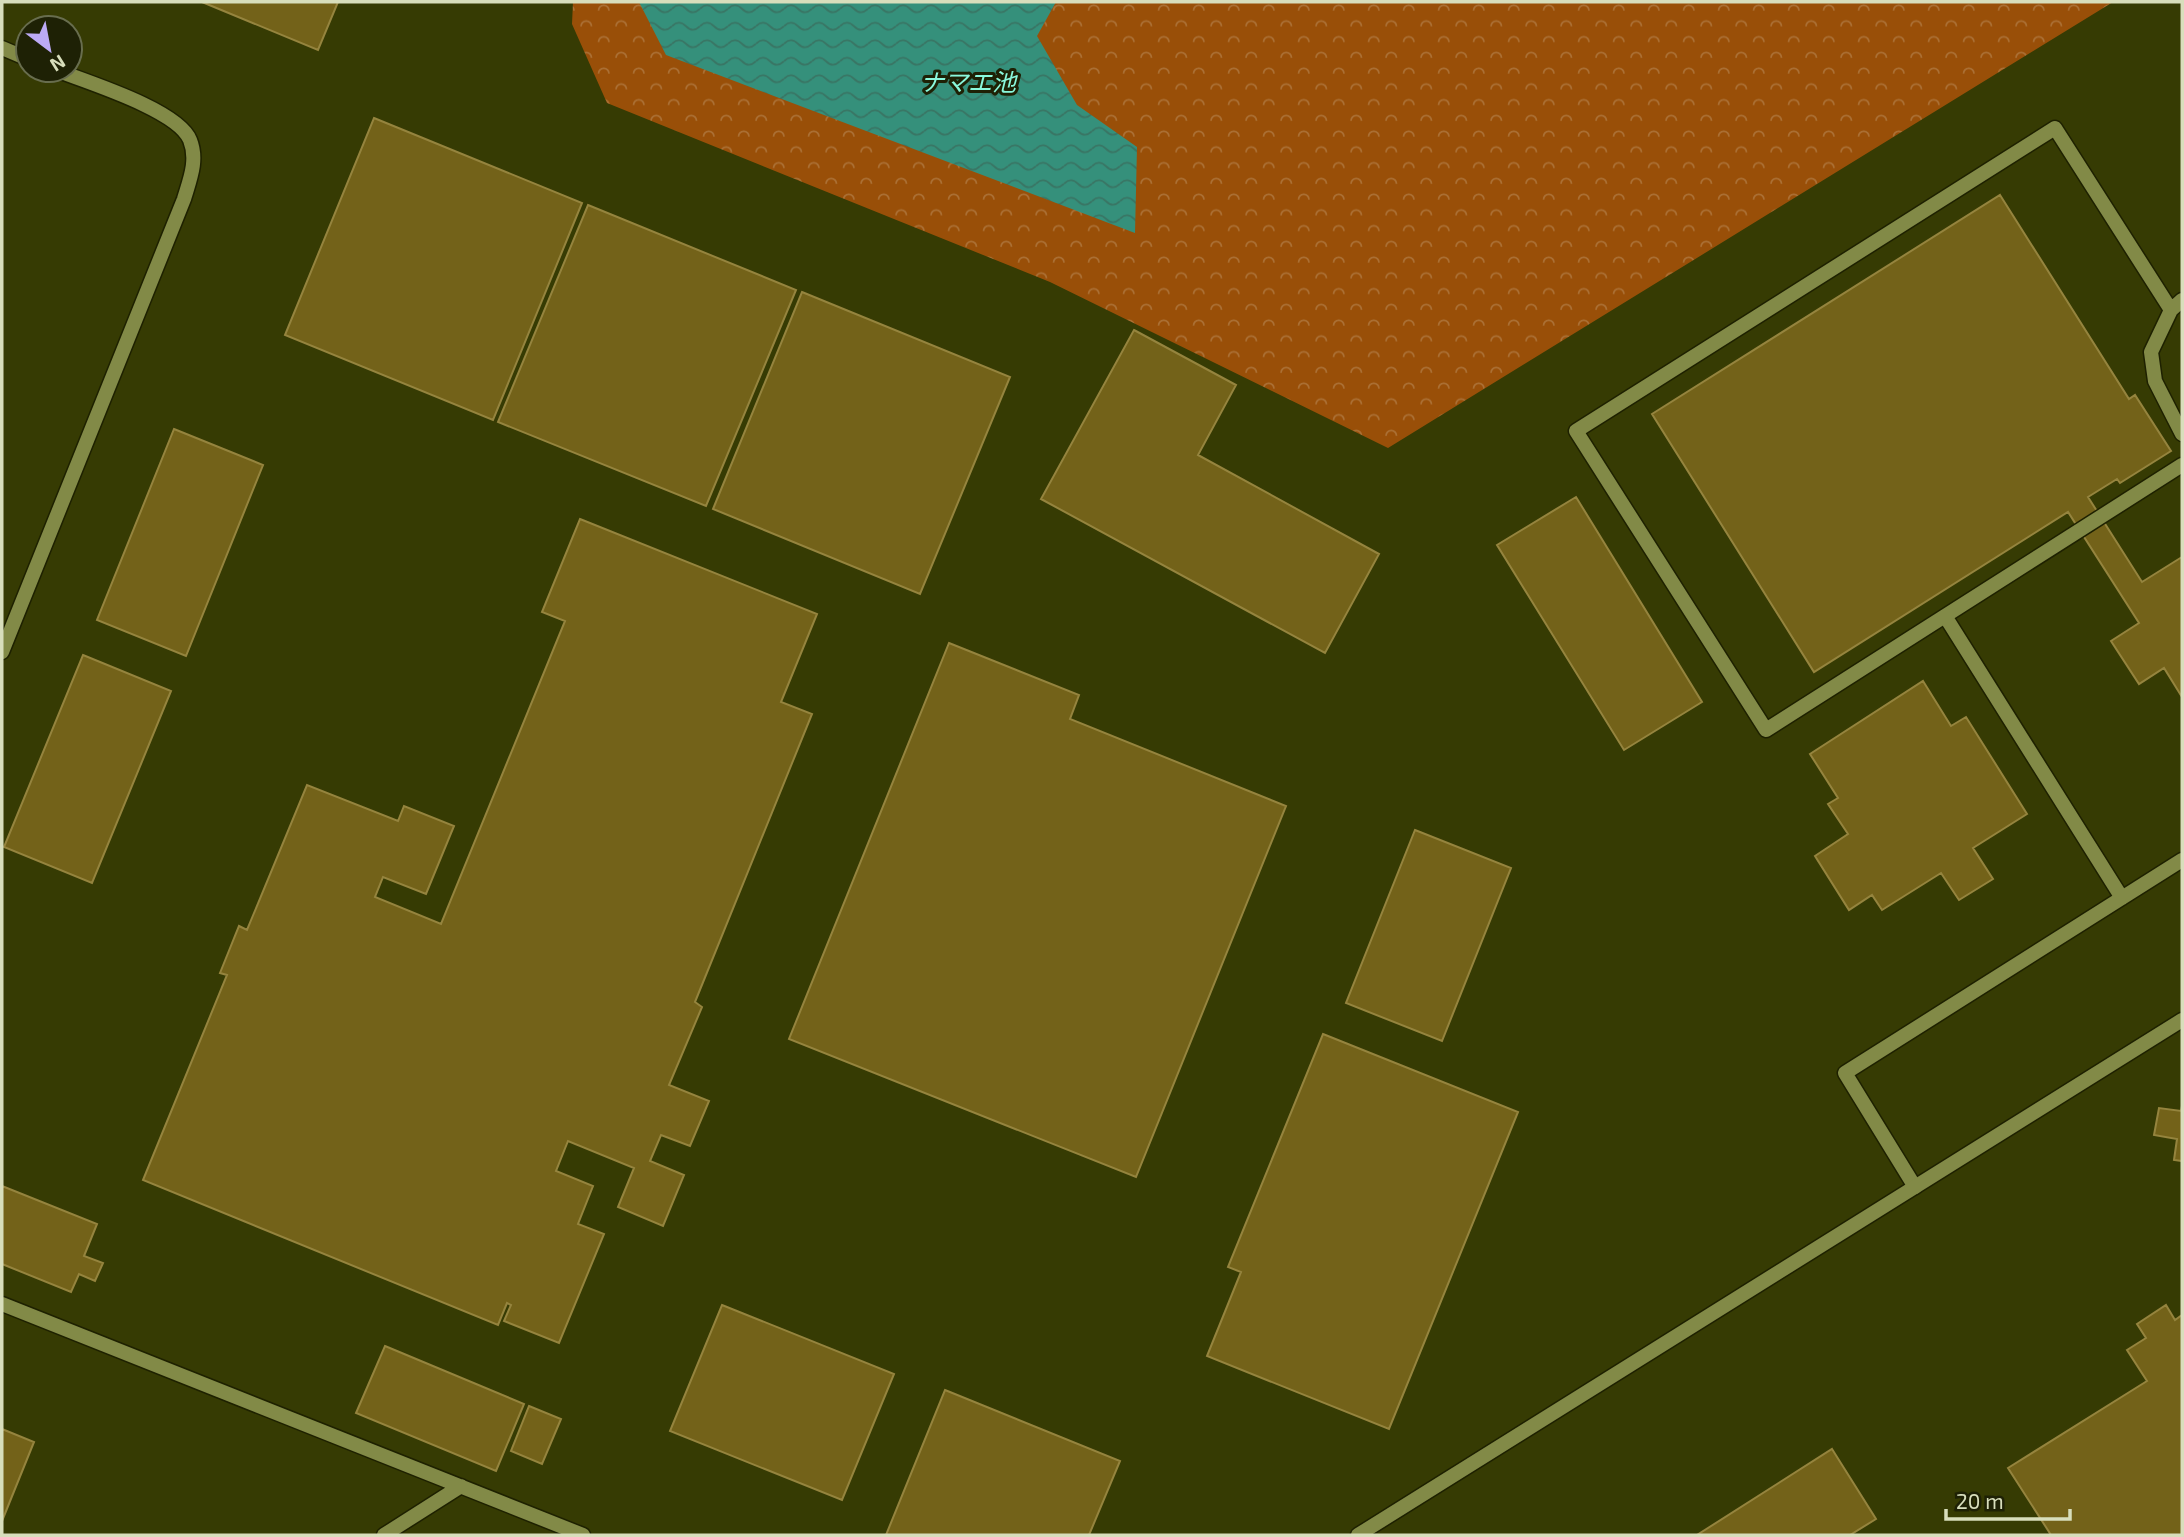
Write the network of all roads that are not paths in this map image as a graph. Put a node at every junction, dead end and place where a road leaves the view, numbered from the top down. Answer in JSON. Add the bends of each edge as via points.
{"nodes":[{"id":1,"x":84,"y":82,"type":"edge"},
{"id":2,"x":2182,"y":300,"type":"edge"},
{"id":3,"x":2171,"y":310,"type":"junction"},
{"id":4,"x":2182,"y":434,"type":"edge"},
{"id":5,"x":2182,"y":465,"type":"edge"},
{"id":6,"x":1945,"y":616,"type":"junction"},
{"id":7,"x":2,"y":652,"type":"edge"},
{"id":8,"x":2182,"y":860,"type":"edge"},
{"id":9,"x":2122,"y":898,"type":"junction"},
{"id":10,"x":2182,"y":1020,"type":"edge"},
{"id":11,"x":1914,"y":1187,"type":"junction"},
{"id":12,"x":2,"y":1304,"type":"edge"},
{"id":13,"x":461,"y":1486,"type":"junction"},
{"id":14,"x":384,"y":1535,"type":"edge"},
{"id":15,"x":583,"y":1535,"type":"edge"},
{"id":16,"x":1358,"y":1535,"type":"edge"}],
"edges":[{"from":1,"to":7,"type":"street","via":[[167,116],[189,139],[194,167]]},
{"from":2,"to":3,"type":"street"},
{"from":3,"to":4,"type":"street","via":[[2151,352],[2155,381]]},
{"from":3,"to":6,"type":"street","via":[[2055,128],[1576,431],[1766,730]]},
{"from":5,"to":6,"type":"street"},
{"from":6,"to":9,"type":"street"},
{"from":8,"to":9,"type":"street"},
{"from":9,"to":11,"type":"street","via":[[1844,1073]]},
{"from":10,"to":11,"type":"street"},
{"from":11,"to":16,"type":"street"},
{"from":12,"to":13,"type":"street"},
{"from":13,"to":14,"type":"street"},
{"from":13,"to":15,"type":"street"}]}
